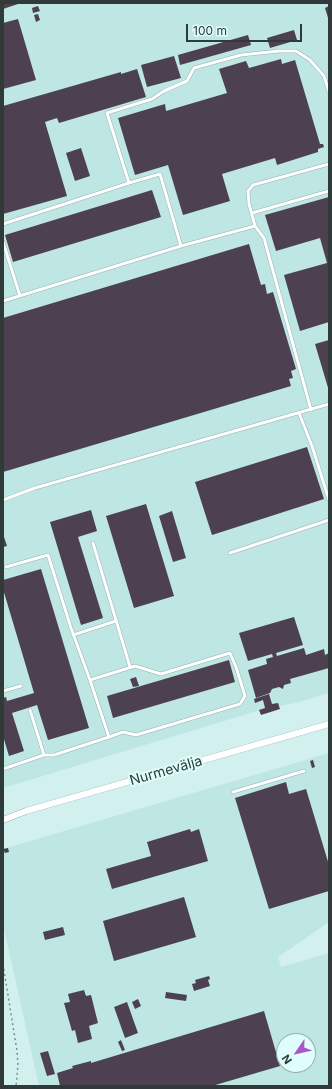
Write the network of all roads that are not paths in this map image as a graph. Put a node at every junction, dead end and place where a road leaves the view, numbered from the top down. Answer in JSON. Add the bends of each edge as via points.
{"nodes":[{"id":1,"x":329,"y":92,"type":"edge"},
{"id":2,"x":329,"y":164,"type":"edge"},
{"id":3,"x":129,"y":184,"type":"junction"},
{"id":4,"x":329,"y":190,"type":"edge"},
{"id":5,"x":252,"y":213,"type":"junction"},
{"id":6,"x":3,"y":224,"type":"edge"},
{"id":7,"x":255,"y":226,"type":"junction"},
{"id":8,"x":3,"y":242,"type":"edge"},
{"id":9,"x":181,"y":246,"type":"junction"},
{"id":10,"x":20,"y":296,"type":"junction"},
{"id":11,"x":3,"y":301,"type":"edge"},
{"id":12,"x":329,"y":404,"type":"edge"},
{"id":13,"x":311,"y":410,"type":"junction"},
{"id":14,"x":299,"y":413,"type":"junction"},
{"id":15,"x":3,"y":500,"type":"edge"},
{"id":16,"x":329,"y":500,"type":"edge"},
{"id":17,"x":329,"y":520,"type":"edge"},
{"id":18,"x":93,"y":543,"type":"dead end"},
{"id":19,"x":230,"y":552,"type":"dead end"},
{"id":20,"x":6,"y":567,"type":"dead end"},
{"id":21,"x":116,"y":621,"type":"junction"},
{"id":22,"x":74,"y":635,"type":"junction"},
{"id":23,"x":130,"y":667,"type":"junction"},
{"id":24,"x":90,"y":680,"type":"junction"},
{"id":25,"x":21,"y":686,"type":"dead end"},
{"id":26,"x":3,"y":691,"type":"edge"},
{"id":27,"x":30,"y":710,"type":"dead end"},
{"id":28,"x":329,"y":724,"type":"edge"},
{"id":29,"x":109,"y":737,"type":"junction"},
{"id":30,"x":44,"y":755,"type":"junction"},
{"id":31,"x":3,"y":769,"type":"edge"},
{"id":32,"x":304,"y":771,"type":"dead end"},
{"id":33,"x":233,"y":792,"type":"dead end"},
{"id":34,"x":3,"y":820,"type":"edge"}],
"edges":[{"from":1,"to":3,"type":"lane","via":[[324,76],[310,60],[296,50],[241,55],[194,68],[187,81],[164,91],[152,100],[107,113]]},
{"from":2,"to":5,"type":"lane","via":[[253,185],[248,191]]},
{"from":3,"to":6,"type":"lane"},
{"from":3,"to":9,"type":"lane","via":[[160,174]]},
{"from":4,"to":5,"type":"lane"},
{"from":5,"to":7,"type":"lane"},
{"from":7,"to":9,"type":"lane"},
{"from":7,"to":13,"type":"lane","via":[[264,238]]},
{"from":8,"to":10,"type":"lane"},
{"from":9,"to":10,"type":"lane"},
{"from":10,"to":11,"type":"lane"},
{"from":12,"to":13,"type":"lane"},
{"from":13,"to":14,"type":"lane"},
{"from":14,"to":15,"type":"lane","via":[[35,488]]},
{"from":14,"to":16,"type":"lane"},
{"from":17,"to":19,"type":"lane"},
{"from":18,"to":21,"type":"lane"},
{"from":20,"to":22,"type":"lane","via":[[48,555]]},
{"from":21,"to":22,"type":"lane"},
{"from":21,"to":23,"type":"lane"},
{"from":22,"to":24,"type":"lane"},
{"from":23,"to":24,"type":"lane"},
{"from":23,"to":29,"type":"lane","via":[[135,666],[161,674],[230,654],[245,696],[240,704],[136,735],[124,732]]},
{"from":24,"to":29,"type":"lane"},
{"from":25,"to":26,"type":"lane"},
{"from":27,"to":30,"type":"lane"},
{"from":28,"to":34,"type":"street","name":"Nurmevälja"},
{"from":29,"to":30,"type":"lane","via":[[54,755]]},
{"from":30,"to":31,"type":"lane"},
{"from":32,"to":33,"type":"lane"}]}
